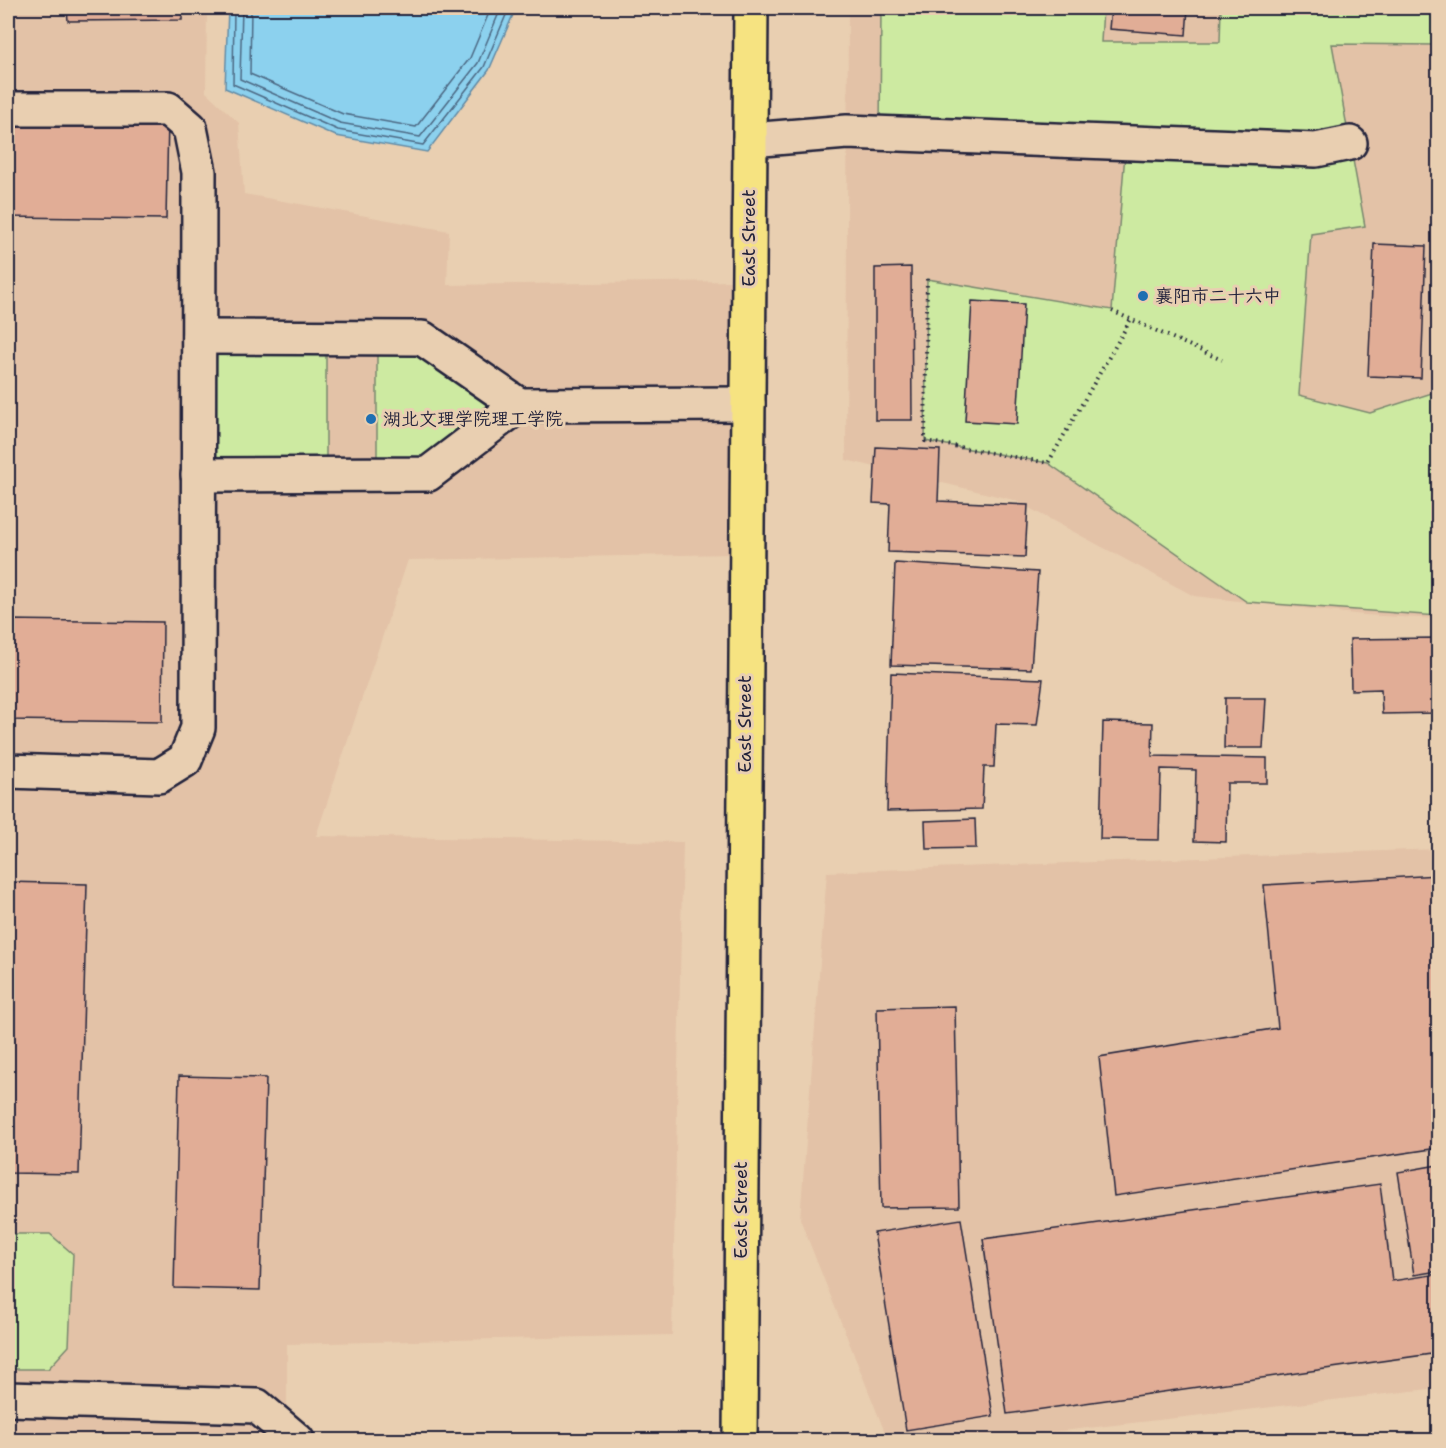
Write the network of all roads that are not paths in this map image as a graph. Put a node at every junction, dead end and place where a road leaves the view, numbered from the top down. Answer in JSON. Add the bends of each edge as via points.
{"nodes":[{"id":1,"x":751,"y":8,"type":"edge"},
{"id":2,"x":8,"y":109,"type":"edge"},
{"id":3,"x":750,"y":140,"type":"junction"},
{"id":4,"x":1350,"y":143,"type":"dead end"},
{"id":5,"x":199,"y":337,"type":"junction"},
{"id":6,"x":748,"y":404,"type":"junction"},
{"id":7,"x":519,"y":405,"type":"junction"},
{"id":8,"x":198,"y":475,"type":"junction"},
{"id":9,"x":8,"y":771,"type":"edge"},
{"id":10,"x":8,"y":1399,"type":"edge"},
{"id":11,"x":297,"y":1440,"type":"edge"},
{"id":12,"x":740,"y":1440,"type":"edge"}],
"edges":[{"from":1,"to":3,"type":"main road","name":"East Street"},
{"from":2,"to":5,"type":"lane","via":[[168,109],[190,128],[199,172]]},
{"from":3,"to":4,"type":"lane","via":[[847,132],[1316,150]]},
{"from":3,"to":6,"type":"main road","name":"East Street"},
{"from":5,"to":7,"type":"lane","via":[[422,338]]},
{"from":5,"to":8,"type":"lane"},
{"from":6,"to":7,"type":"lane"},
{"from":6,"to":12,"type":"main road","name":"East Street"},
{"from":7,"to":8,"type":"lane","via":[[428,474]]},
{"from":8,"to":9,"type":"lane","via":[[198,728],[185,760],[159,776]]},
{"from":10,"to":11,"type":"lane","via":[[257,1406]]}]}
